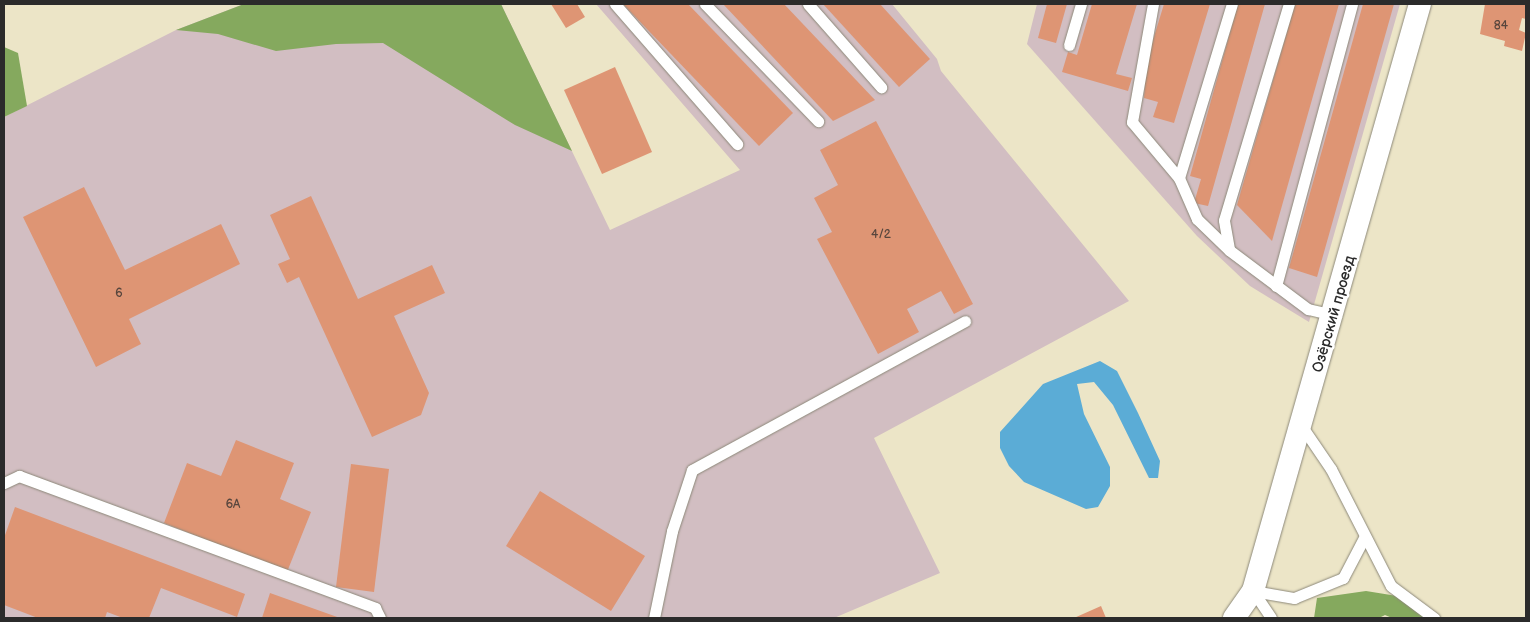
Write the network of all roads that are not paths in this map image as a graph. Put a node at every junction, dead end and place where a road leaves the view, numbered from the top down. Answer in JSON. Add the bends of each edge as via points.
{"nodes":[{"id":1,"x":615,"y":4,"type":"edge"},
{"id":2,"x":705,"y":4,"type":"edge"},
{"id":3,"x":808,"y":4,"type":"edge"},
{"id":4,"x":1081,"y":4,"type":"edge"},
{"id":5,"x":1153,"y":4,"type":"edge"},
{"id":6,"x":1232,"y":4,"type":"edge"},
{"id":7,"x":1289,"y":4,"type":"edge"},
{"id":8,"x":1352,"y":4,"type":"edge"},
{"id":9,"x":1420,"y":4,"type":"edge"},
{"id":10,"x":1069,"y":45,"type":"dead end"},
{"id":11,"x":881,"y":87,"type":"dead end"},
{"id":12,"x":818,"y":121,"type":"dead end"},
{"id":13,"x":737,"y":144,"type":"dead end"},
{"id":14,"x":1179,"y":178,"type":"junction"},
{"id":15,"x":1229,"y":250,"type":"junction"},
{"id":16,"x":1276,"y":286,"type":"junction"},
{"id":17,"x":1334,"y":315,"type":"junction"},
{"id":18,"x":965,"y":320,"type":"dead end"},
{"id":19,"x":1301,"y":425,"type":"junction"},
{"id":20,"x":4,"y":483,"type":"edge"},
{"id":21,"x":1365,"y":536,"type":"junction"},
{"id":22,"x":1253,"y":591,"type":"junction"},
{"id":23,"x":380,"y":618,"type":"edge"},
{"id":24,"x":654,"y":618,"type":"edge"},
{"id":25,"x":1234,"y":618,"type":"edge"},
{"id":26,"x":1271,"y":618,"type":"edge"},
{"id":27,"x":1434,"y":618,"type":"edge"}],
"edges":[{"from":1,"to":13,"type":"lane"},
{"from":2,"to":12,"type":"lane"},
{"from":3,"to":11,"type":"lane"},
{"from":4,"to":10,"type":"lane"},
{"from":5,"to":14,"type":"lane","via":[[1132,122]]},
{"from":6,"to":14,"type":"lane"},
{"from":7,"to":15,"type":"lane","via":[[1224,220]]},
{"from":8,"to":16,"type":"lane"},
{"from":9,"to":17,"type":"street","name":"Озёрский проезд"},
{"from":14,"to":15,"type":"lane","via":[[1197,219]]},
{"from":15,"to":16,"type":"lane"},
{"from":16,"to":17,"type":"lane","via":[[1308,309]]},
{"from":17,"to":19,"type":"street","name":"Озёрский проезд"},
{"from":18,"to":24,"type":"lane","via":[[692,470],[672,531]]},
{"from":19,"to":21,"type":"lane","via":[[1331,469]]},
{"from":19,"to":22,"type":"street","name":"Озёрский проезд"},
{"from":20,"to":23,"type":"lane","via":[[19,476],[375,608]]},
{"from":21,"to":22,"type":"lane","via":[[1343,578],[1294,598]]},
{"from":21,"to":27,"type":"lane","via":[[1391,586]]},
{"from":22,"to":25,"type":"street","name":"Озёрский проезд"},
{"from":22,"to":26,"type":"lane"}]}
